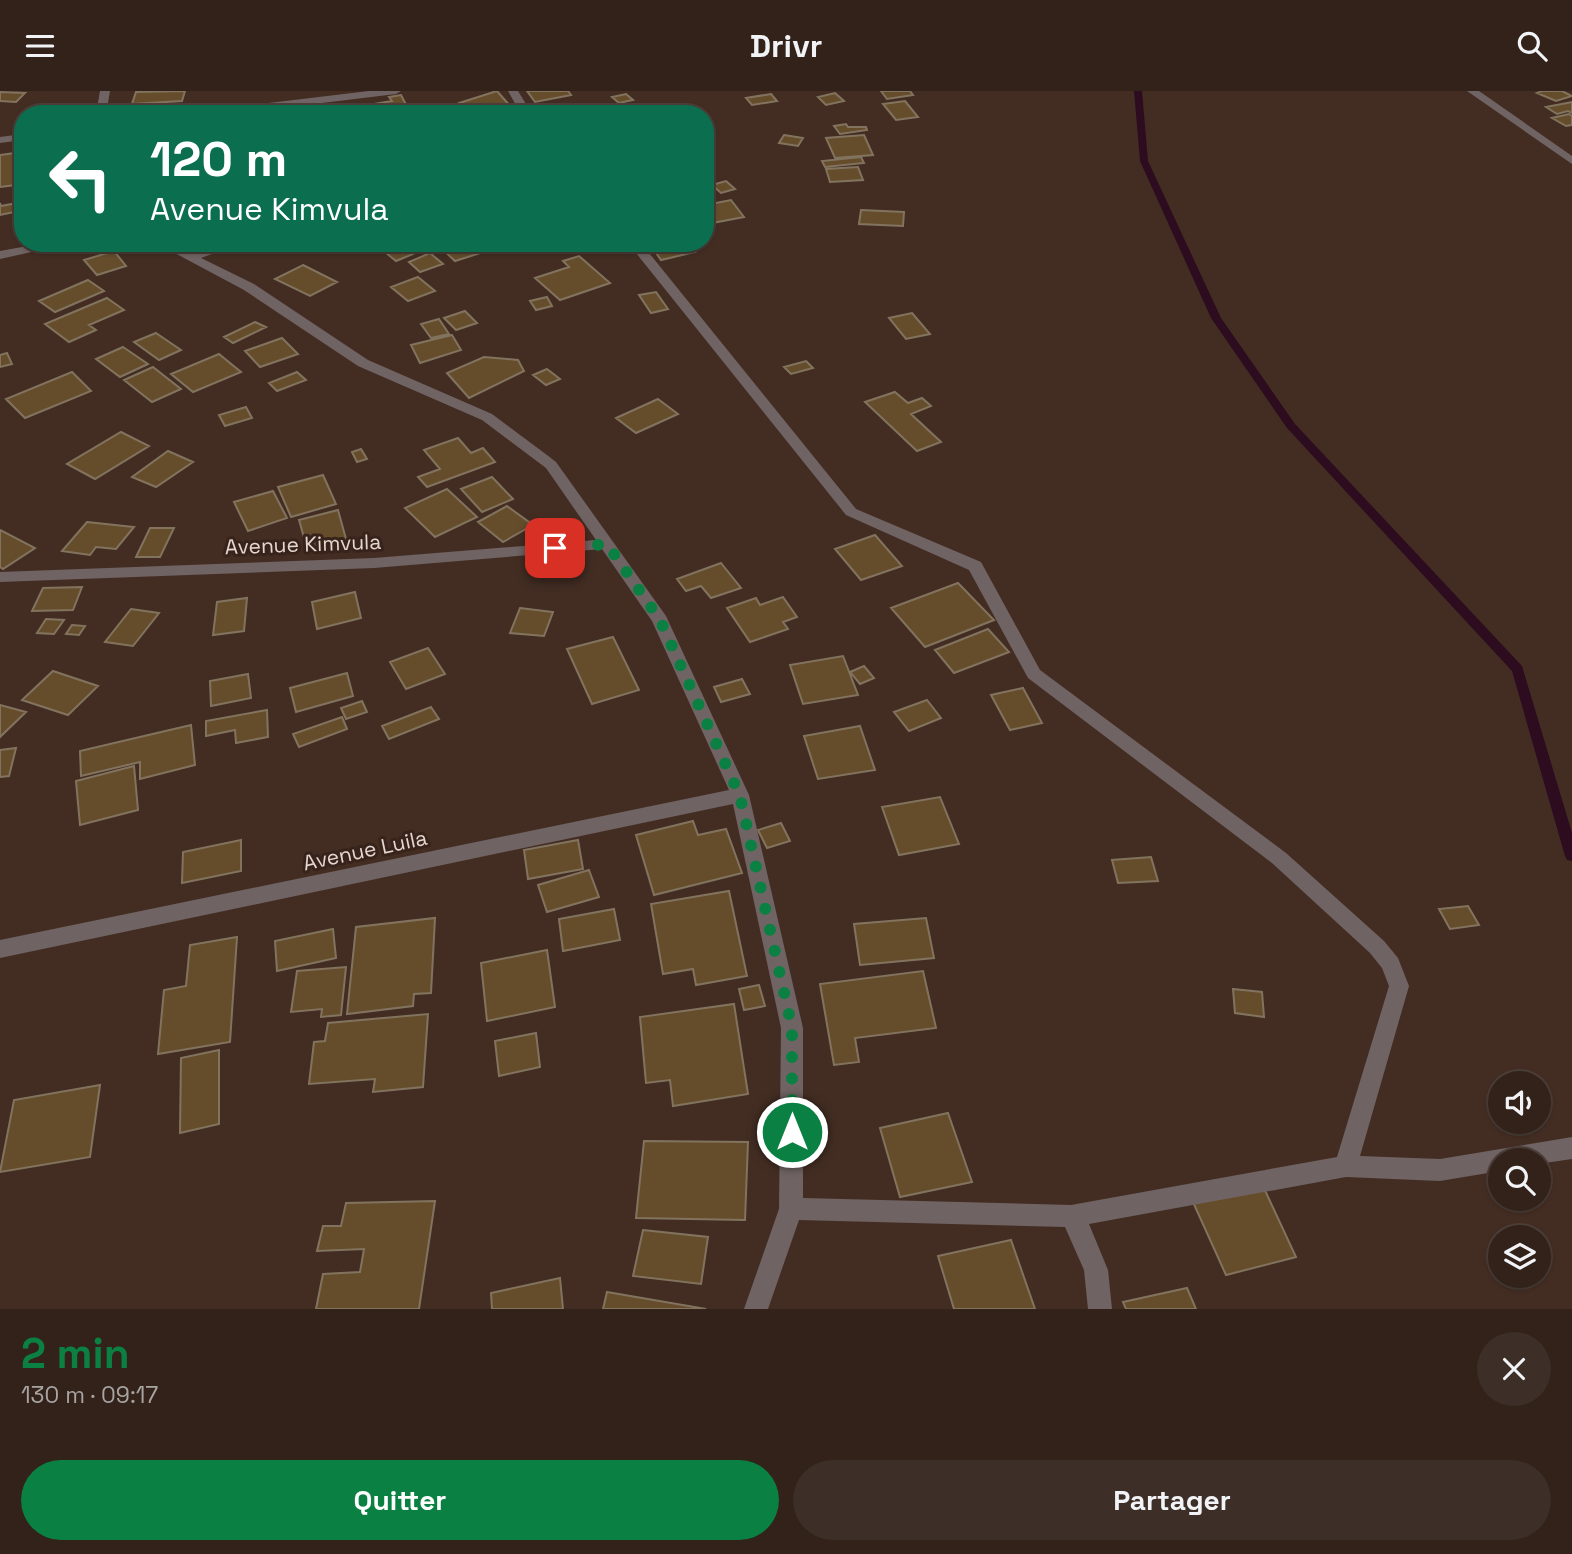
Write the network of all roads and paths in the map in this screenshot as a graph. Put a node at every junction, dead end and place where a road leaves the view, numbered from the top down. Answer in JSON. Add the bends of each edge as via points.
{"nodes":[{"id":1,"x":396,"y":91,"type":"edge"},
{"id":2,"x":1472,"y":91,"type":"edge"},
{"id":3,"x":279,"y":105,"type":"edge"},
{"id":4,"x":1572,"y":162,"type":"edge"},
{"id":5,"x":181,"y":252,"type":"edge"},
{"id":6,"x":207,"y":252,"type":"edge"},
{"id":7,"x":641,"y":252,"type":"edge"},
{"id":8,"x":191,"y":257,"type":"junction"},
{"id":9,"x":607,"y":544,"type":"junction"},
{"id":10,"x":0,"y":577,"type":"edge"},
{"id":11,"x":740,"y":796,"type":"junction"},
{"id":12,"x":0,"y":949,"type":"edge"},
{"id":13,"x":1572,"y":1147,"type":"edge"},
{"id":14,"x":1346,"y":1166,"type":"junction"},
{"id":15,"x":792,"y":1209,"type":"junction"},
{"id":16,"x":1071,"y":1216,"type":"junction"},
{"id":17,"x":755,"y":1309,"type":"edge"},
{"id":18,"x":1100,"y":1309,"type":"edge"}],
"edges":[{"from":1,"to":3,"type":"street"},
{"from":2,"to":4,"type":"street"},
{"from":5,"to":8,"type":"street"},
{"from":6,"to":8,"type":"street"},
{"from":7,"to":14,"type":"street","via":[[851,512],[975,566],[1034,674],[1279,858],[1391,964],[1399,986]]},
{"from":8,"to":9,"type":"street","via":[[249,287],[363,363],[487,417],[551,465]]},
{"from":9,"to":10,"type":"street","name":"Avenue Kimvula","via":[[374,563]]},
{"from":9,"to":11,"type":"street","via":[[660,620]]},
{"from":11,"to":12,"type":"street","name":"Avenue Luila"},
{"from":11,"to":15,"type":"street","via":[[792,1028]]},
{"from":13,"to":14,"type":"street","via":[[1440,1170]]},
{"from":14,"to":16,"type":"street"},
{"from":15,"to":16,"type":"street"},
{"from":15,"to":17,"type":"street"},
{"from":16,"to":18,"type":"street","via":[[1095,1256]]}]}
